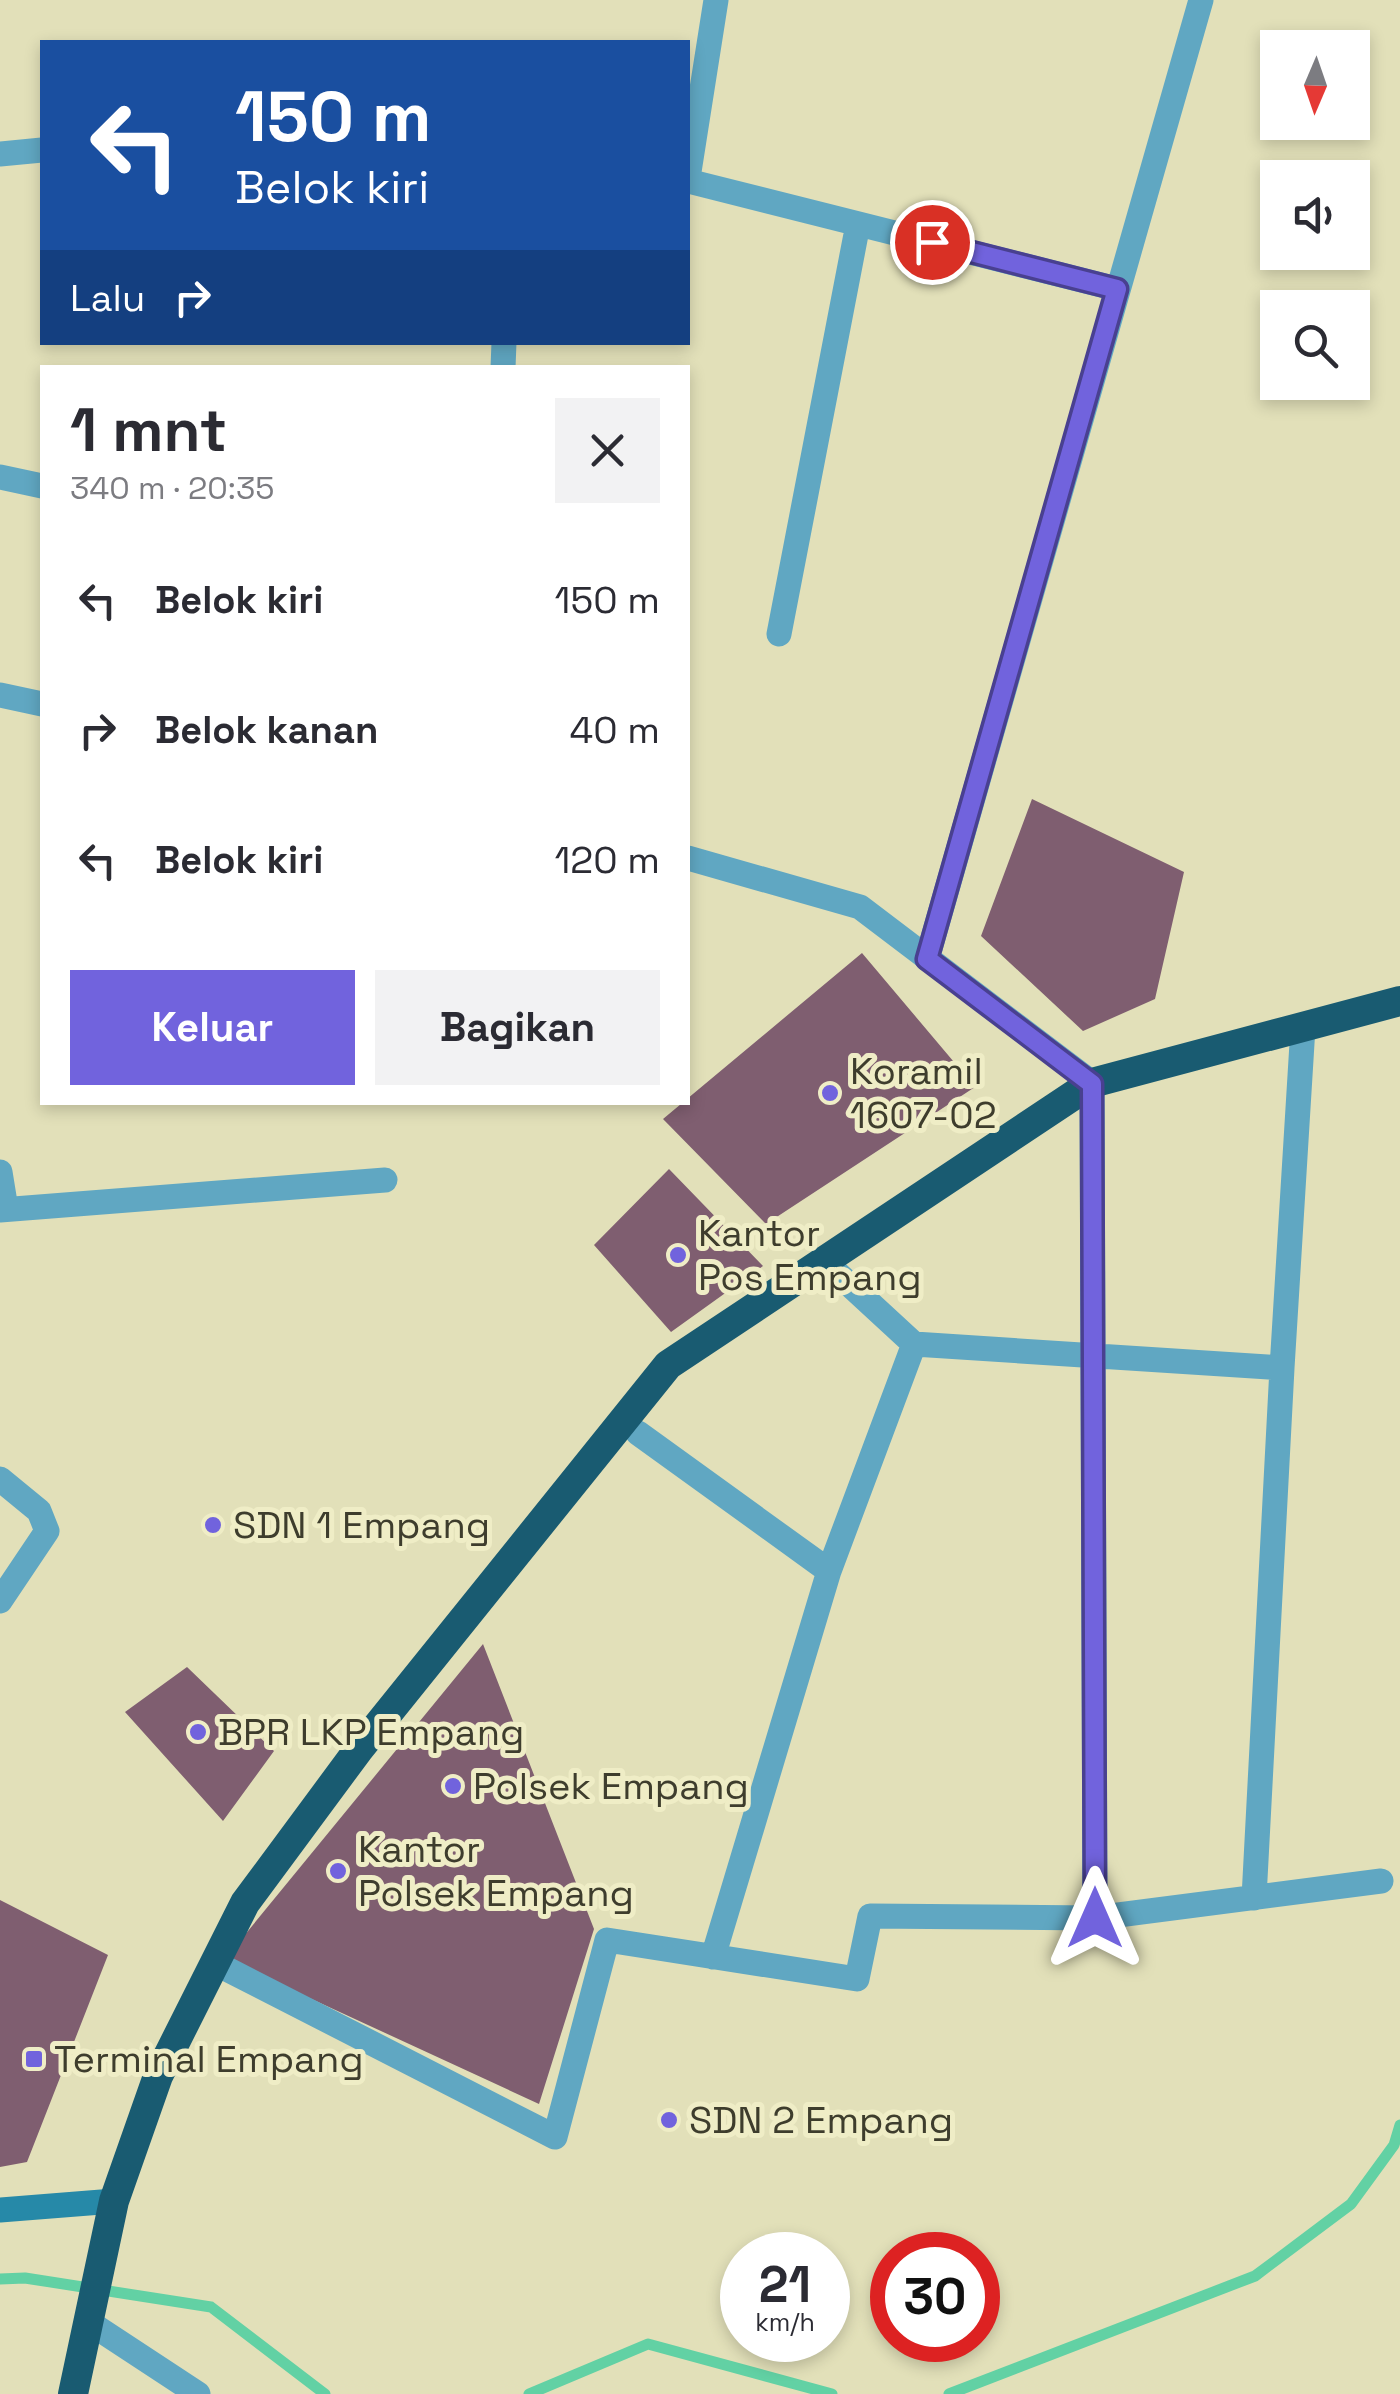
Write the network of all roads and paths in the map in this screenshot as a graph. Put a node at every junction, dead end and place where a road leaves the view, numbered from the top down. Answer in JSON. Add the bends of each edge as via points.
{"nodes":[{"id":1,"x":716,"y":0,"type":"edge"},
{"id":2,"x":1202,"y":0,"type":"edge"},
{"id":3,"x":40,"y":150,"type":"edge"},
{"id":4,"x":0,"y":154,"type":"edge"},
{"id":5,"x":690,"y":167,"type":"edge"},
{"id":6,"x":690,"y":181,"type":"edge"},
{"id":7,"x":858,"y":224,"type":"junction"},
{"id":8,"x":1117,"y":289,"type":"junction"},
{"id":9,"x":0,"y":477,"type":"edge"},
{"id":10,"x":40,"y":486,"type":"edge"},
{"id":11,"x":779,"y":634,"type":"dead end"},
{"id":12,"x":0,"y":695,"type":"edge"},
{"id":13,"x":40,"y":704,"type":"edge"},
{"id":14,"x":690,"y":859,"type":"edge"},
{"id":15,"x":927,"y":959,"type":"junction"},
{"id":16,"x":1400,"y":1001,"type":"edge"},
{"id":17,"x":1303,"y":1027,"type":"junction"},
{"id":18,"x":1092,"y":1084,"type":"junction"},
{"id":19,"x":0,"y":1172,"type":"edge"},
{"id":20,"x":385,"y":1180,"type":"dead end"},
{"id":21,"x":3,"y":1209,"type":"edge"},
{"id":22,"x":824,"y":1261,"type":"junction"},
{"id":23,"x":914,"y":1344,"type":"junction"},
{"id":24,"x":1094,"y":1359,"type":"junction"},
{"id":25,"x":1282,"y":1368,"type":"junction"},
{"id":26,"x":638,"y":1433,"type":"dead end"},
{"id":27,"x":0,"y":1479,"type":"edge"},
{"id":28,"x":829,"y":1571,"type":"junction"},
{"id":29,"x":0,"y":1602,"type":"edge"},
{"id":30,"x":1381,"y":1882,"type":"dead end"},
{"id":31,"x":1254,"y":1898,"type":"junction"},
{"id":32,"x":1095,"y":1918,"type":"junction"},
{"id":33,"x":714,"y":1957,"type":"junction"},
{"id":34,"x":215,"y":1963,"type":"junction"},
{"id":35,"x":114,"y":2200,"type":"junction"},
{"id":36,"x":0,"y":2210,"type":"edge"},
{"id":37,"x":92,"y":2309,"type":"junction"},
{"id":38,"x":73,"y":2394,"type":"edge"},
{"id":39,"x":198,"y":2394,"type":"edge"}],
"edges":[{"from":1,"to":5,"type":"street"},
{"from":2,"to":8,"type":"street"},
{"from":3,"to":4,"type":"street"},
{"from":6,"to":7,"type":"street"},
{"from":7,"to":8,"type":"street"},
{"from":7,"to":11,"type":"street"},
{"from":8,"to":15,"type":"street"},
{"from":9,"to":10,"type":"street"},
{"from":12,"to":13,"type":"street"},
{"from":14,"to":15,"type":"street","via":[[860,908]]},
{"from":15,"to":18,"type":"street"},
{"from":16,"to":17,"type":"highway"},
{"from":17,"to":18,"type":"highway"},
{"from":17,"to":25,"type":"street"},
{"from":18,"to":22,"type":"highway"},
{"from":18,"to":24,"type":"street"},
{"from":19,"to":21,"type":"street"},
{"from":20,"to":21,"type":"street"},
{"from":22,"to":23,"type":"street"},
{"from":22,"to":34,"type":"highway","via":[[668,1365],[359,1749],[245,1902]]},
{"from":23,"to":24,"type":"street"},
{"from":23,"to":28,"type":"street"},
{"from":24,"to":25,"type":"street"},
{"from":24,"to":32,"type":"street"},
{"from":25,"to":31,"type":"street"},
{"from":26,"to":28,"type":"street"},
{"from":27,"to":29,"type":"street","via":[[39,1512],[47,1531]]},
{"from":28,"to":33,"type":"street"},
{"from":30,"to":31,"type":"street"},
{"from":31,"to":32,"type":"street"},
{"from":32,"to":33,"type":"street","via":[[870,1916],[856,1979]]},
{"from":33,"to":34,"type":"street","via":[[608,1940],[555,2137]]},
{"from":34,"to":35,"type":"highway","via":[[158,2076]]},
{"from":35,"to":36,"type":"street"},
{"from":35,"to":37,"type":"highway"},
{"from":37,"to":38,"type":"highway"},
{"from":37,"to":39,"type":"street"}]}
